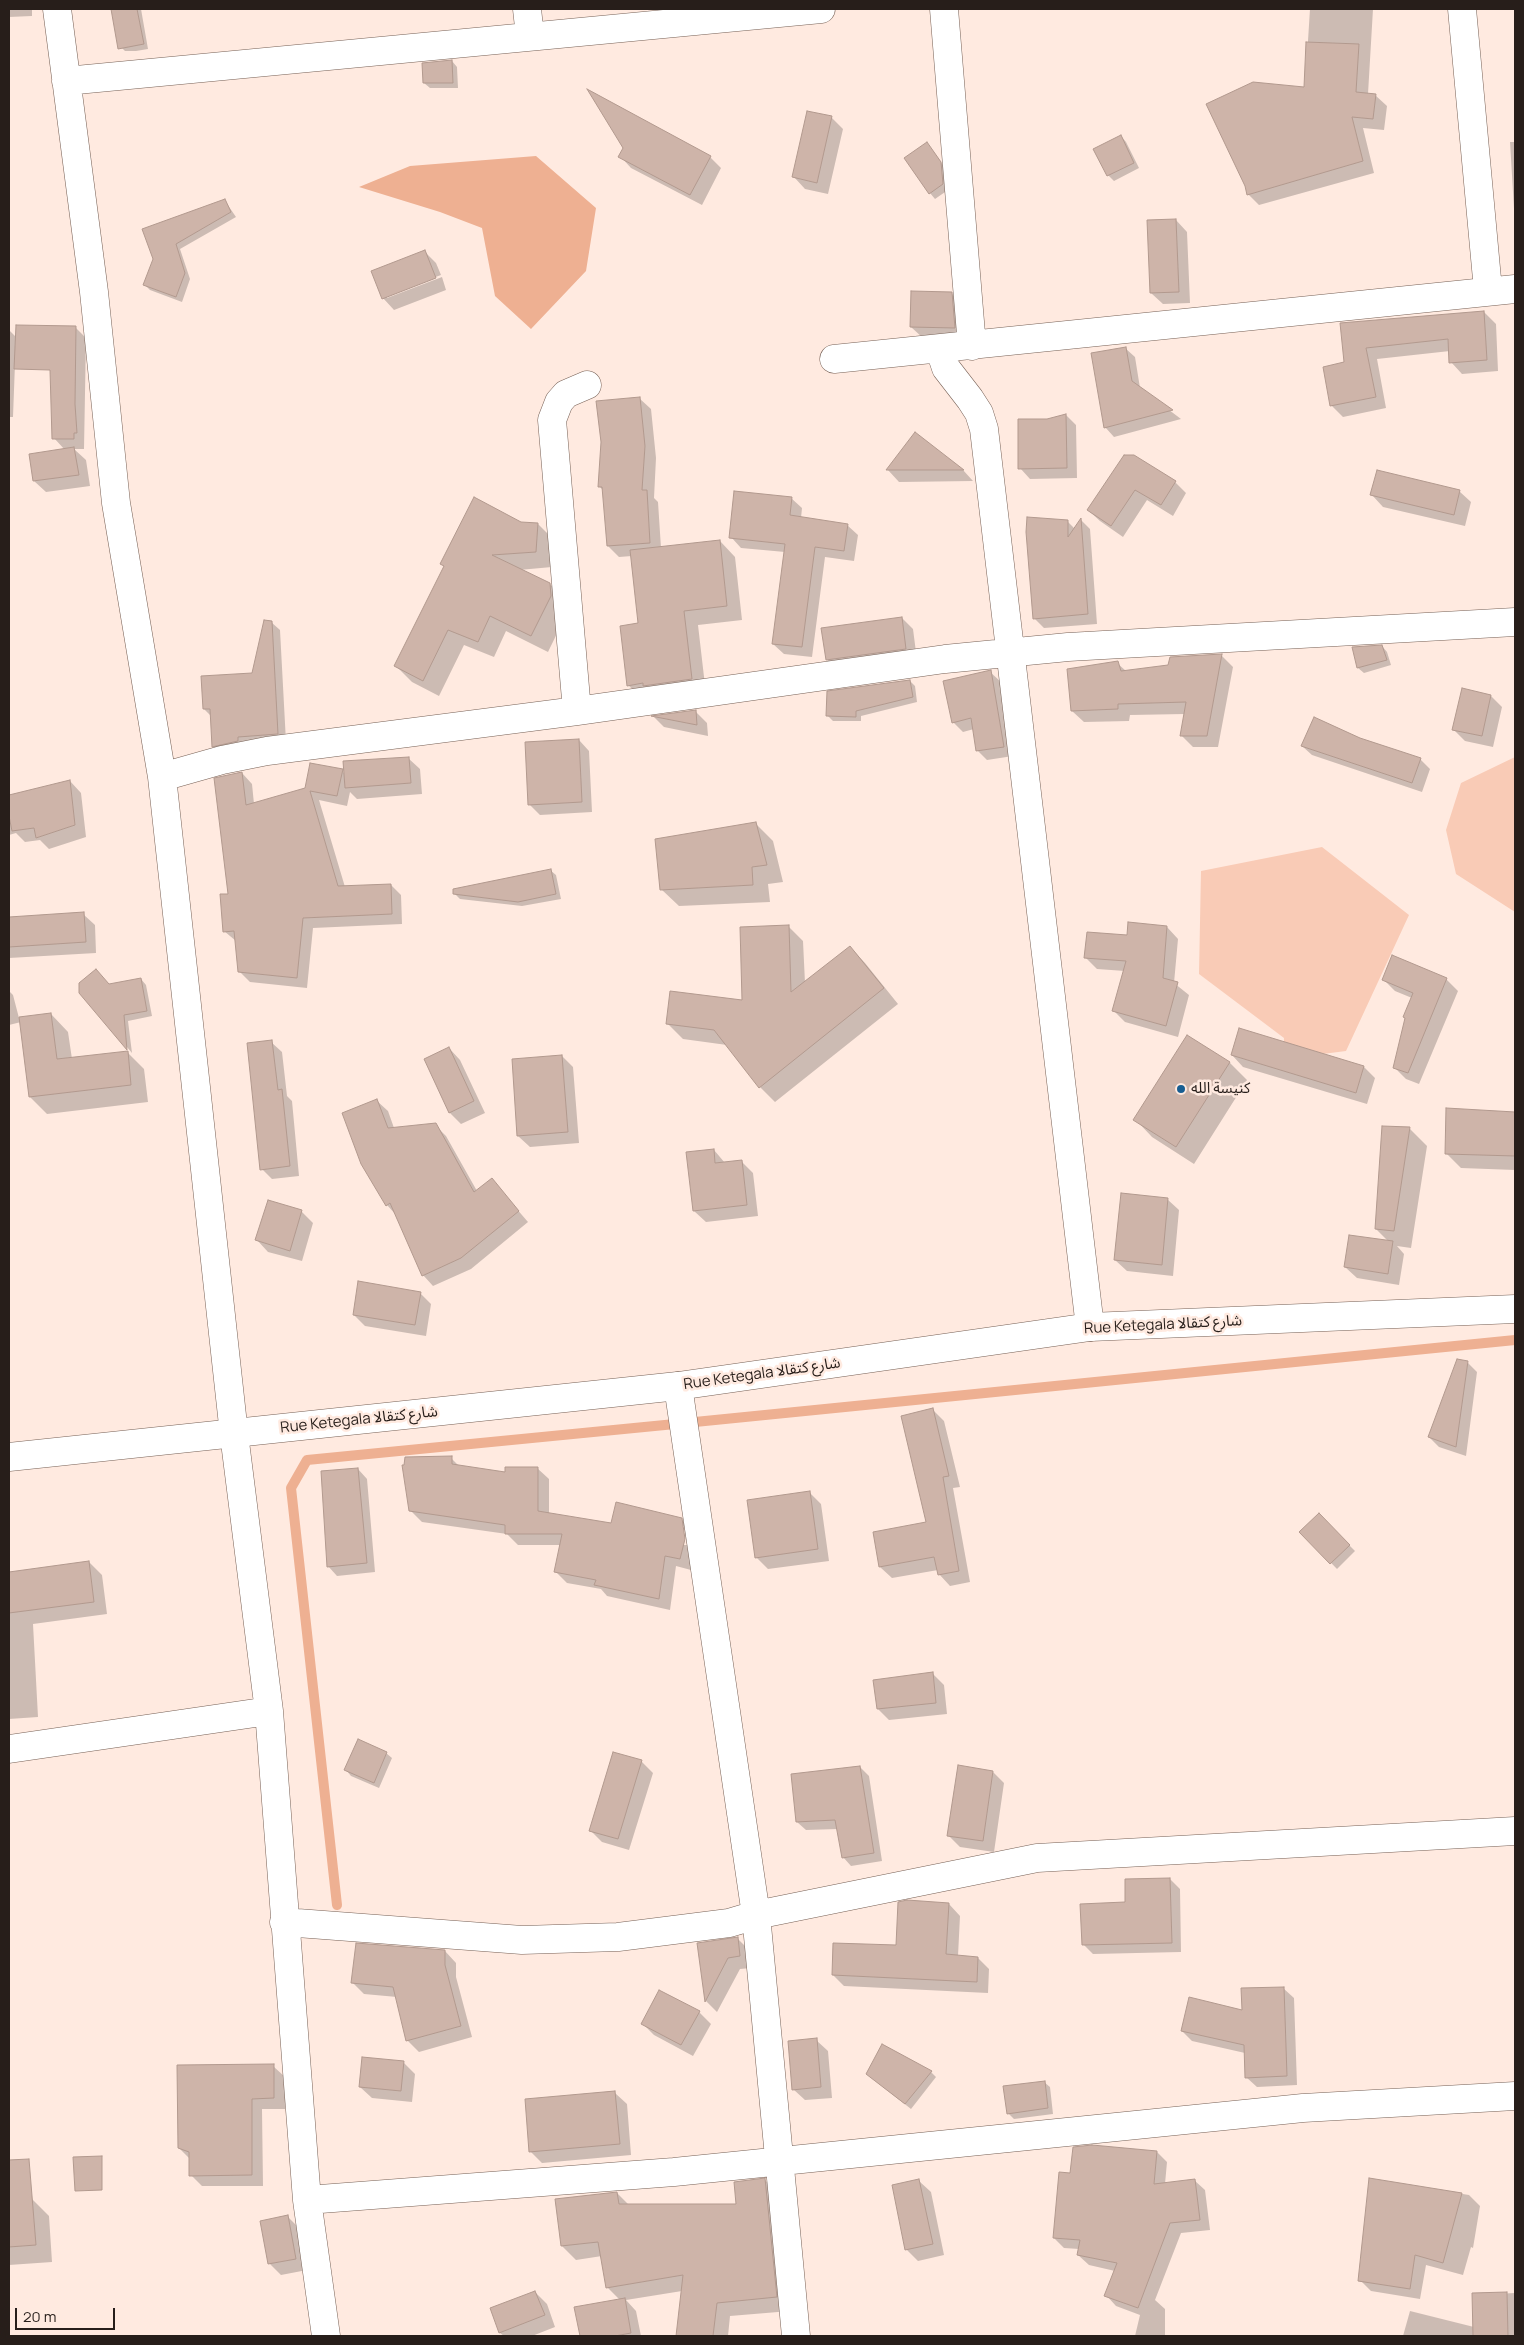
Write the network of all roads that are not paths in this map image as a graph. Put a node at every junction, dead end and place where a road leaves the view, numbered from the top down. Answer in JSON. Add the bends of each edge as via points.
{"nodes":[{"id":1,"x":57,"y":9,"type":"edge"},
{"id":2,"x":527,"y":9,"type":"edge"},
{"id":3,"x":821,"y":9,"type":"edge"},
{"id":4,"x":944,"y":9,"type":"edge"},
{"id":5,"x":1462,"y":9,"type":"edge"},
{"id":6,"x":530,"y":36,"type":"junction"},
{"id":7,"x":66,"y":81,"type":"junction"},
{"id":8,"x":1515,"y":289,"type":"edge"},
{"id":9,"x":1488,"y":290,"type":"junction"},
{"id":10,"x":972,"y":346,"type":"junction"},
{"id":11,"x":940,"y":350,"type":"junction"},
{"id":12,"x":834,"y":359,"type":"dead end"},
{"id":13,"x":587,"y":385,"type":"dead end"},
{"id":14,"x":1515,"y":622,"type":"edge"},
{"id":15,"x":1010,"y":652,"type":"junction"},
{"id":16,"x":577,"y":711,"type":"junction"},
{"id":17,"x":162,"y":777,"type":"junction"},
{"id":18,"x":1515,"y":1309,"type":"edge"},
{"id":19,"x":1090,"y":1327,"type":"junction"},
{"id":20,"x":678,"y":1386,"type":"junction"},
{"id":21,"x":234,"y":1434,"type":"junction"},
{"id":22,"x":9,"y":1457,"type":"edge"},
{"id":23,"x":269,"y":1711,"type":"junction"},
{"id":24,"x":9,"y":1749,"type":"edge"},
{"id":25,"x":1515,"y":1831,"type":"edge"},
{"id":26,"x":756,"y":1915,"type":"junction"},
{"id":27,"x":284,"y":1922,"type":"junction"},
{"id":28,"x":1515,"y":2096,"type":"edge"},
{"id":29,"x":778,"y":2162,"type":"junction"},
{"id":30,"x":307,"y":2200,"type":"junction"},
{"id":31,"x":326,"y":2336,"type":"edge"},
{"id":32,"x":796,"y":2336,"type":"edge"}],
"edges":[{"from":1,"to":7,"type":"street"},
{"from":2,"to":6,"type":"street"},
{"from":3,"to":6,"type":"street"},
{"from":4,"to":10,"type":"street"},
{"from":5,"to":9,"type":"street"},
{"from":6,"to":7,"type":"street"},
{"from":7,"to":17,"type":"street","via":[[94,292],[116,503]]},
{"from":8,"to":9,"type":"street"},
{"from":9,"to":10,"type":"street"},
{"from":10,"to":11,"type":"street"},
{"from":11,"to":12,"type":"street"},
{"from":11,"to":15,"type":"street","via":[[946,368],[970,398],[984,429]]},
{"from":13,"to":16,"type":"street","via":[[566,394],[552,420]]},
{"from":14,"to":15,"type":"street"},
{"from":15,"to":16,"type":"street"},
{"from":15,"to":19,"type":"street"},
{"from":16,"to":17,"type":"street","via":[[268,751]]},
{"from":17,"to":21,"type":"street"},
{"from":18,"to":19,"type":"street","name":"Rue Ketegala شارع كتقالا"},
{"from":19,"to":20,"type":"street","name":"Rue Ketegala شارع كتقالا"},
{"from":20,"to":21,"type":"street","name":"Rue Ketegala شارع كتقالا"},
{"from":20,"to":26,"type":"street"},
{"from":21,"to":22,"type":"street","name":"Rue Ketegala شارع كتقالا"},
{"from":21,"to":23,"type":"street"},
{"from":23,"to":24,"type":"street"},
{"from":23,"to":27,"type":"street"},
{"from":25,"to":26,"type":"street","via":[[1037,1858]]},
{"from":26,"to":27,"type":"street","via":[[730,1923],[618,1937],[522,1940]]},
{"from":26,"to":29,"type":"street"},
{"from":27,"to":30,"type":"street"},
{"from":28,"to":29,"type":"street","via":[[1293,2109]]},
{"from":29,"to":30,"type":"street"},
{"from":29,"to":32,"type":"street"},
{"from":30,"to":31,"type":"street"}]}
